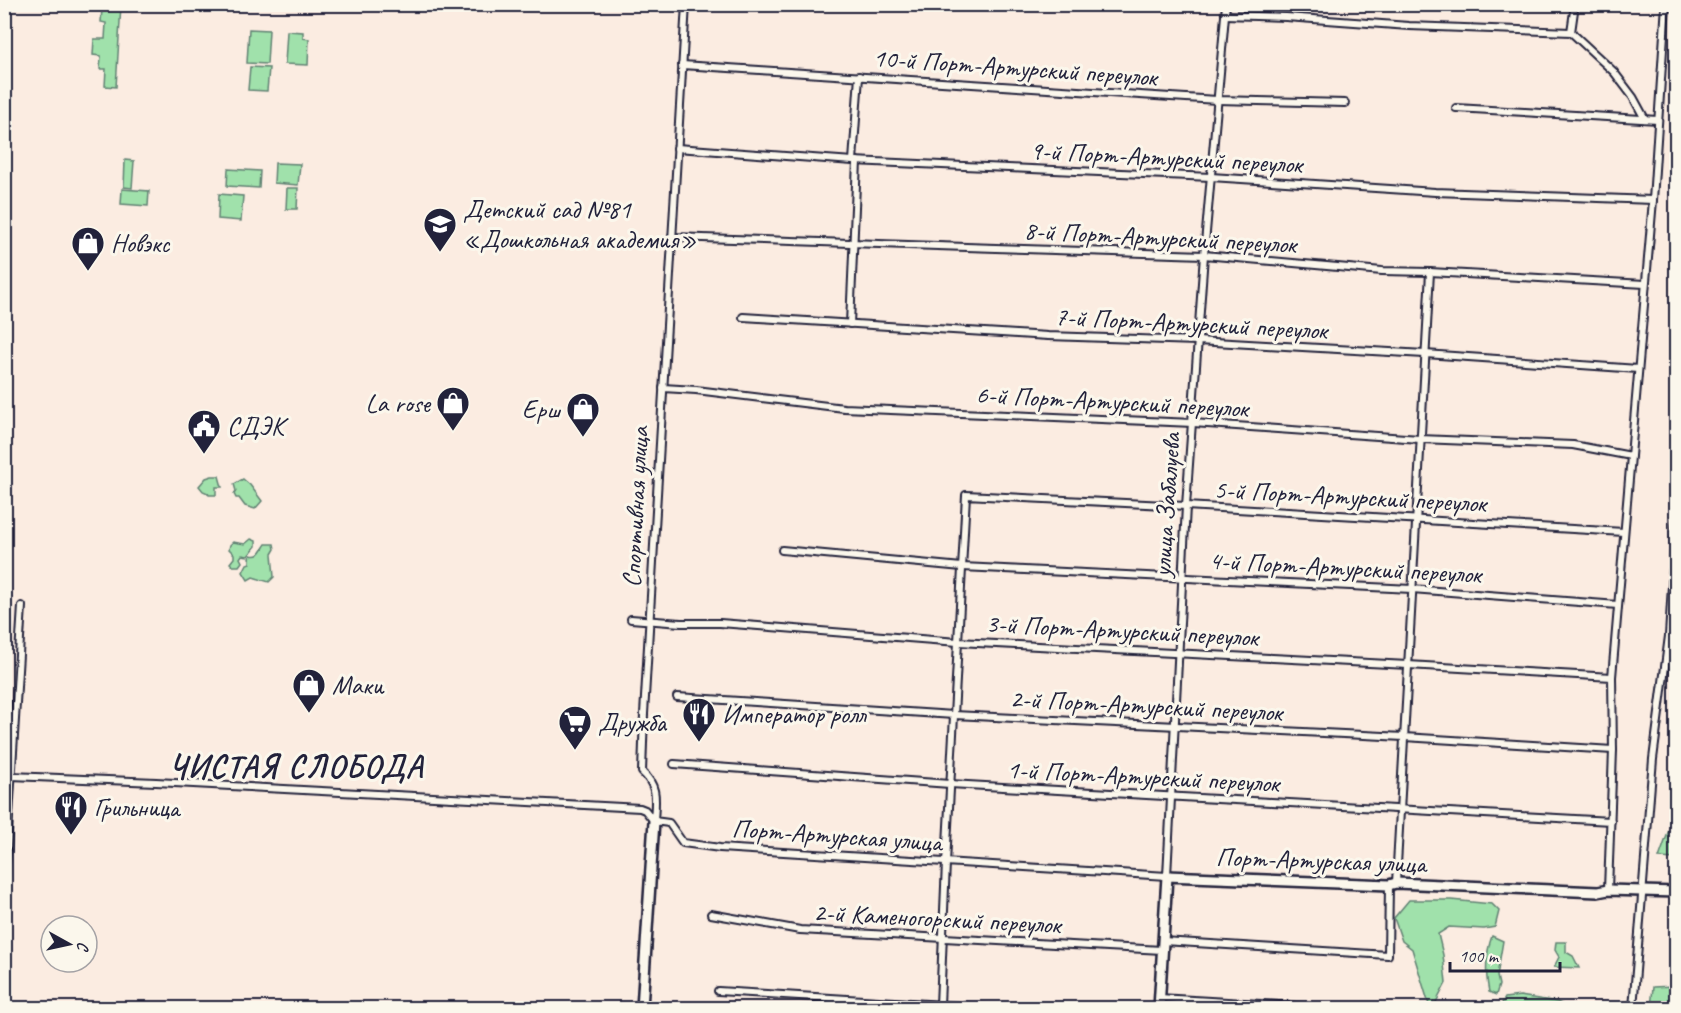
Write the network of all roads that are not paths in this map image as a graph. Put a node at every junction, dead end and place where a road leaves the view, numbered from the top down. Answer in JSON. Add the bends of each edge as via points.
{"nodes":[{"id":1,"x":686,"y":4,"type":"edge"},
{"id":2,"x":1226,"y":4,"type":"edge"},
{"id":3,"x":1575,"y":4,"type":"edge"},
{"id":4,"x":1666,"y":4,"type":"edge"},
{"id":5,"x":1226,"y":15,"type":"junction"},
{"id":6,"x":1571,"y":32,"type":"junction"},
{"id":7,"x":682,"y":65,"type":"junction"},
{"id":8,"x":859,"y":76,"type":"junction"},
{"id":9,"x":1217,"y":100,"type":"junction"},
{"id":10,"x":1345,"y":103,"type":"dead end"},
{"id":11,"x":1456,"y":108,"type":"dead end"},
{"id":12,"x":1645,"y":119,"type":"junction"},
{"id":13,"x":1658,"y":120,"type":"junction"},
{"id":14,"x":677,"y":148,"type":"junction"},
{"id":15,"x":855,"y":161,"type":"junction"},
{"id":16,"x":1211,"y":177,"type":"junction"},
{"id":17,"x":1653,"y":200,"type":"junction"},
{"id":18,"x":672,"y":237,"type":"junction"},
{"id":19,"x":854,"y":243,"type":"junction"},
{"id":20,"x":1204,"y":255,"type":"junction"},
{"id":21,"x":1430,"y":272,"type":"junction"},
{"id":22,"x":1645,"y":284,"type":"junction"},
{"id":23,"x":743,"y":317,"type":"dead end"},
{"id":24,"x":850,"y":324,"type":"junction"},
{"id":25,"x":1197,"y":341,"type":"junction"},
{"id":26,"x":1425,"y":354,"type":"junction"},
{"id":27,"x":1638,"y":369,"type":"junction"},
{"id":28,"x":663,"y":388,"type":"junction"},
{"id":29,"x":1193,"y":423,"type":"junction"},
{"id":30,"x":1420,"y":439,"type":"junction"},
{"id":31,"x":1631,"y":456,"type":"junction"},
{"id":32,"x":1186,"y":506,"type":"junction"},
{"id":33,"x":1677,"y":516,"type":"edge"},
{"id":34,"x":1416,"y":519,"type":"junction"},
{"id":35,"x":1624,"y":532,"type":"junction"},
{"id":36,"x":782,"y":550,"type":"dead end"},
{"id":37,"x":962,"y":567,"type":"junction"},
{"id":38,"x":1182,"y":578,"type":"junction"},
{"id":39,"x":1412,"y":589,"type":"junction"},
{"id":40,"x":1618,"y":604,"type":"junction"},
{"id":41,"x":22,"y":606,"type":"dead end"},
{"id":42,"x":631,"y":619,"type":"dead end"},
{"id":43,"x":650,"y":620,"type":"junction"},
{"id":44,"x":958,"y":642,"type":"junction"},
{"id":45,"x":1178,"y":652,"type":"junction"},
{"id":46,"x":1408,"y":665,"type":"junction"},
{"id":47,"x":1612,"y":677,"type":"junction"},
{"id":48,"x":677,"y":697,"type":"dead end"},
{"id":49,"x":954,"y":715,"type":"junction"},
{"id":50,"x":1175,"y":726,"type":"junction"},
{"id":51,"x":1404,"y":737,"type":"junction"},
{"id":52,"x":1613,"y":750,"type":"junction"},
{"id":53,"x":674,"y":764,"type":"dead end"},
{"id":54,"x":8,"y":767,"type":"edge"},
{"id":55,"x":11,"y":776,"type":"junction"},
{"id":56,"x":950,"y":784,"type":"junction"},
{"id":57,"x":1171,"y":797,"type":"junction"},
{"id":58,"x":1400,"y":809,"type":"junction"},
{"id":59,"x":654,"y":821,"type":"junction"},
{"id":60,"x":1611,"y":821,"type":"junction"},
{"id":61,"x":946,"y":863,"type":"junction"},
{"id":62,"x":1167,"y":876,"type":"junction"},
{"id":63,"x":1393,"y":884,"type":"junction"},
{"id":64,"x":1608,"y":890,"type":"junction"},
{"id":65,"x":1643,"y":891,"type":"junction"},
{"id":66,"x":1677,"y":892,"type":"edge"},
{"id":67,"x":4,"y":897,"type":"edge"},
{"id":68,"x":711,"y":915,"type":"dead end"},
{"id":69,"x":943,"y":937,"type":"junction"},
{"id":70,"x":1162,"y":946,"type":"junction"},
{"id":71,"x":718,"y":991,"type":"dead end"},
{"id":72,"x":1160,"y":998,"type":"junction"},
{"id":73,"x":940,"y":1005,"type":"junction"},
{"id":74,"x":642,"y":1008,"type":"edge"},
{"id":75,"x":992,"y":1008,"type":"edge"},
{"id":76,"x":1159,"y":1008,"type":"edge"},
{"id":77,"x":1330,"y":1008,"type":"edge"},
{"id":78,"x":1634,"y":1008,"type":"edge"}],
"edges":[{"from":1,"to":7,"type":"street","name":"Спортивная улица"},
{"from":2,"to":5,"type":"street","name":"улица Забалуева"},
{"from":3,"to":6,"type":"street"},
{"from":4,"to":13,"type":"street"},
{"from":5,"to":6,"type":"street"},
{"from":5,"to":9,"type":"street","name":"улица Забалуева"},
{"from":6,"to":12,"type":"street","via":[[1614,72]]},
{"from":7,"to":8,"type":"street","name":"10-й Порт-Артурский переулок"},
{"from":7,"to":14,"type":"street","name":"Спортивная улица"},
{"from":8,"to":9,"type":"street","name":"10-й Порт-Артурский переулок"},
{"from":8,"to":15,"type":"street"},
{"from":9,"to":10,"type":"street","name":"10-й Порт-Артурский переулок"},
{"from":9,"to":16,"type":"street","name":"улица Забалуева"},
{"from":11,"to":12,"type":"street"},
{"from":12,"to":13,"type":"street"},
{"from":13,"to":17,"type":"street"},
{"from":14,"to":15,"type":"street","name":"9-й Порт-Артурский переулок"},
{"from":14,"to":18,"type":"street","name":"Спортивная улица"},
{"from":15,"to":16,"type":"street","name":"9-й Порт-Артурский переулок"},
{"from":15,"to":19,"type":"street"},
{"from":16,"to":17,"type":"street","name":"9-й Порт-Артурский переулок","via":[[1435,192]]},
{"from":16,"to":20,"type":"street","name":"улица Забалуева"},
{"from":17,"to":22,"type":"street"},
{"from":18,"to":19,"type":"street","name":"8-й Порт-Артурский переулок"},
{"from":18,"to":28,"type":"street","name":"Спортивная улица"},
{"from":19,"to":20,"type":"street","name":"8-й Порт-Артурский переулок"},
{"from":19,"to":24,"type":"street"},
{"from":20,"to":21,"type":"street","name":"8-й Порт-Артурский переулок"},
{"from":20,"to":25,"type":"street","name":"улица Забалуева"},
{"from":21,"to":22,"type":"street","name":"8-й Порт-Артурский переулок"},
{"from":21,"to":26,"type":"street"},
{"from":22,"to":27,"type":"street"},
{"from":23,"to":24,"type":"street","name":"7-й Порт-Артурский переулок"},
{"from":24,"to":25,"type":"street","name":"7-й Порт-Артурский переулок"},
{"from":25,"to":26,"type":"street","name":"7-й Порт-Артурский переулок"},
{"from":25,"to":29,"type":"street","name":"улица Забалуева"},
{"from":26,"to":27,"type":"street","name":"7-й Порт-Артурский переулок"},
{"from":26,"to":30,"type":"street"},
{"from":27,"to":31,"type":"street"},
{"from":28,"to":29,"type":"street","name":"6-й Порт-Артурский переулок","via":[[844,408]]},
{"from":28,"to":43,"type":"street","name":"Спортивная улица"},
{"from":29,"to":30,"type":"street","name":"6-й Порт-Артурский переулок"},
{"from":29,"to":32,"type":"street","name":"улица Забалуева"},
{"from":30,"to":31,"type":"street","name":"6-й Порт-Артурский переулок","via":[[1574,445]]},
{"from":30,"to":34,"type":"street"},
{"from":31,"to":35,"type":"street"},
{"from":32,"to":34,"type":"street","name":"5-й Порт-Артурский переулок"},
{"from":32,"to":37,"type":"street","name":"5-й Порт-Артурский переулок","via":[[966,495]]},
{"from":32,"to":38,"type":"street","name":"улица Забалуева"},
{"from":33,"to":65,"type":"street"},
{"from":34,"to":35,"type":"street","name":"5-й Порт-Артурский переулок"},
{"from":34,"to":39,"type":"street"},
{"from":35,"to":40,"type":"street"},
{"from":36,"to":37,"type":"street","name":"4-й Порт-Артурский переулок"},
{"from":37,"to":38,"type":"street","name":"4-й Порт-Артурский переулок"},
{"from":37,"to":44,"type":"street"},
{"from":38,"to":39,"type":"street","name":"4-й Порт-Артурский переулок"},
{"from":38,"to":45,"type":"street","name":"улица Забалуева"},
{"from":39,"to":40,"type":"street","name":"4-й Порт-Артурский переулок"},
{"from":39,"to":46,"type":"street"},
{"from":40,"to":47,"type":"street"},
{"from":41,"to":54,"type":"street"},
{"from":42,"to":43,"type":"street","name":"3-й Порт-Артурский переулок"},
{"from":43,"to":44,"type":"street","name":"3-й Порт-Артурский переулок"},
{"from":43,"to":59,"type":"street","name":"Спортивная улица","via":[[642,772],[653,784]]},
{"from":44,"to":45,"type":"street","name":"3-й Порт-Артурский переулок"},
{"from":44,"to":49,"type":"street"},
{"from":45,"to":46,"type":"street","name":"3-й Порт-Артурский переулок"},
{"from":45,"to":50,"type":"street","name":"улица Забалуева"},
{"from":46,"to":47,"type":"street","name":"3-й Порт-Артурский переулок"},
{"from":46,"to":51,"type":"street"},
{"from":47,"to":52,"type":"street"},
{"from":48,"to":49,"type":"street","name":"2-й Порт-Артурский переулок"},
{"from":49,"to":50,"type":"street","name":"2-й Порт-Артурский переулок"},
{"from":49,"to":56,"type":"street"},
{"from":50,"to":51,"type":"street","name":"2-й Порт-Артурский переулок"},
{"from":50,"to":57,"type":"street","name":"улица Забалуева"},
{"from":51,"to":52,"type":"street","name":"2-й Порт-Артурский переулок"},
{"from":51,"to":58,"type":"street"},
{"from":52,"to":60,"type":"street"},
{"from":53,"to":56,"type":"street","name":"1-й Порт-Артурский переулок"},
{"from":54,"to":55,"type":"street"},
{"from":55,"to":59,"type":"street","name":"Порт-Артурская улица","via":[[640,808]]},
{"from":55,"to":67,"type":"street"},
{"from":56,"to":57,"type":"street","name":"1-й Порт-Артурский переулок"},
{"from":56,"to":61,"type":"street"},
{"from":57,"to":58,"type":"street","name":"1-й Порт-Артурский переулок"},
{"from":57,"to":62,"type":"street","name":"улица Забалуева"},
{"from":58,"to":60,"type":"street","name":"1-й Порт-Артурский переулок"},
{"from":58,"to":63,"type":"street"},
{"from":59,"to":61,"type":"street","name":"Порт-Артурская улица","via":[[669,823],[683,843],[720,849]]},
{"from":59,"to":74,"type":"street","name":"Спортивная улица"},
{"from":60,"to":64,"type":"street"},
{"from":61,"to":62,"type":"street","name":"Порт-Артурская улица"},
{"from":61,"to":69,"type":"street"},
{"from":62,"to":63,"type":"street","name":"Порт-Артурская улица"},
{"from":62,"to":70,"type":"street","name":"улица Забалуева"},
{"from":63,"to":64,"type":"street","name":"Порт-Артурская улица"},
{"from":63,"to":70,"type":"street","name":"2-й Каменогорский переулок","via":[[1388,956]]},
{"from":64,"to":65,"type":"street","name":"Порт-Артурская улица"},
{"from":65,"to":66,"type":"street","name":"Порт-Артурская улица"},
{"from":65,"to":78,"type":"street"},
{"from":68,"to":69,"type":"street","name":"2-й Каменогорский переулок","via":[[800,930]]},
{"from":69,"to":70,"type":"street","name":"2-й Каменогорский переулок"},
{"from":69,"to":73,"type":"street"},
{"from":70,"to":72,"type":"street","name":"улица Забалуева"},
{"from":71,"to":73,"type":"street"},
{"from":72,"to":76,"type":"street","name":"улица Забалуева"},
{"from":72,"to":77,"type":"street"},
{"from":73,"to":75,"type":"street"}]}
